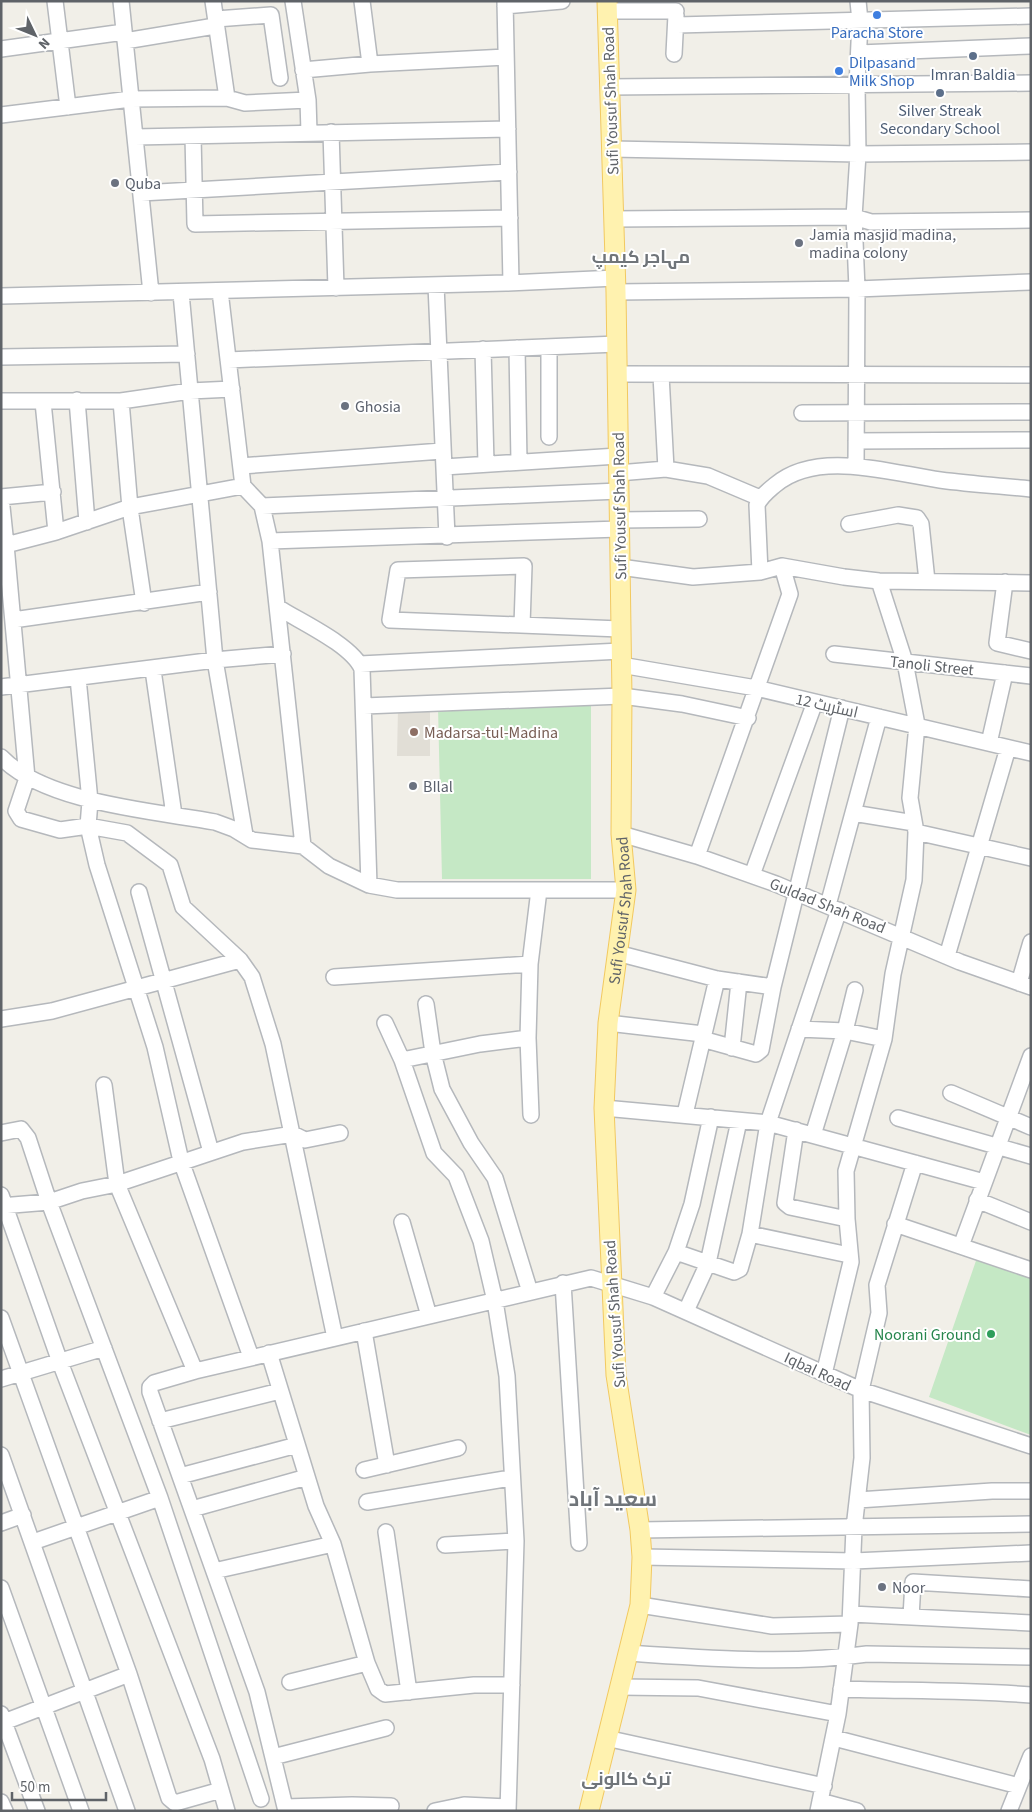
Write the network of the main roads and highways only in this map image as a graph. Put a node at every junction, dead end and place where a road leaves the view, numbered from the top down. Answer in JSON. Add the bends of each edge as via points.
{"nodes":[{"id":1,"x":607,"y":6,"type":"edge"},
{"id":2,"x":589,"y":1811,"type":"edge"}],
"edges":[{"from":1,"to":2,"type":"main road","name":"Sufi Yousuf Shah Road","via":[[617,344],[621,834],[626,890],[608,1023],[604,1108],[616,1375],[642,1557],[640,1605]]}]}
